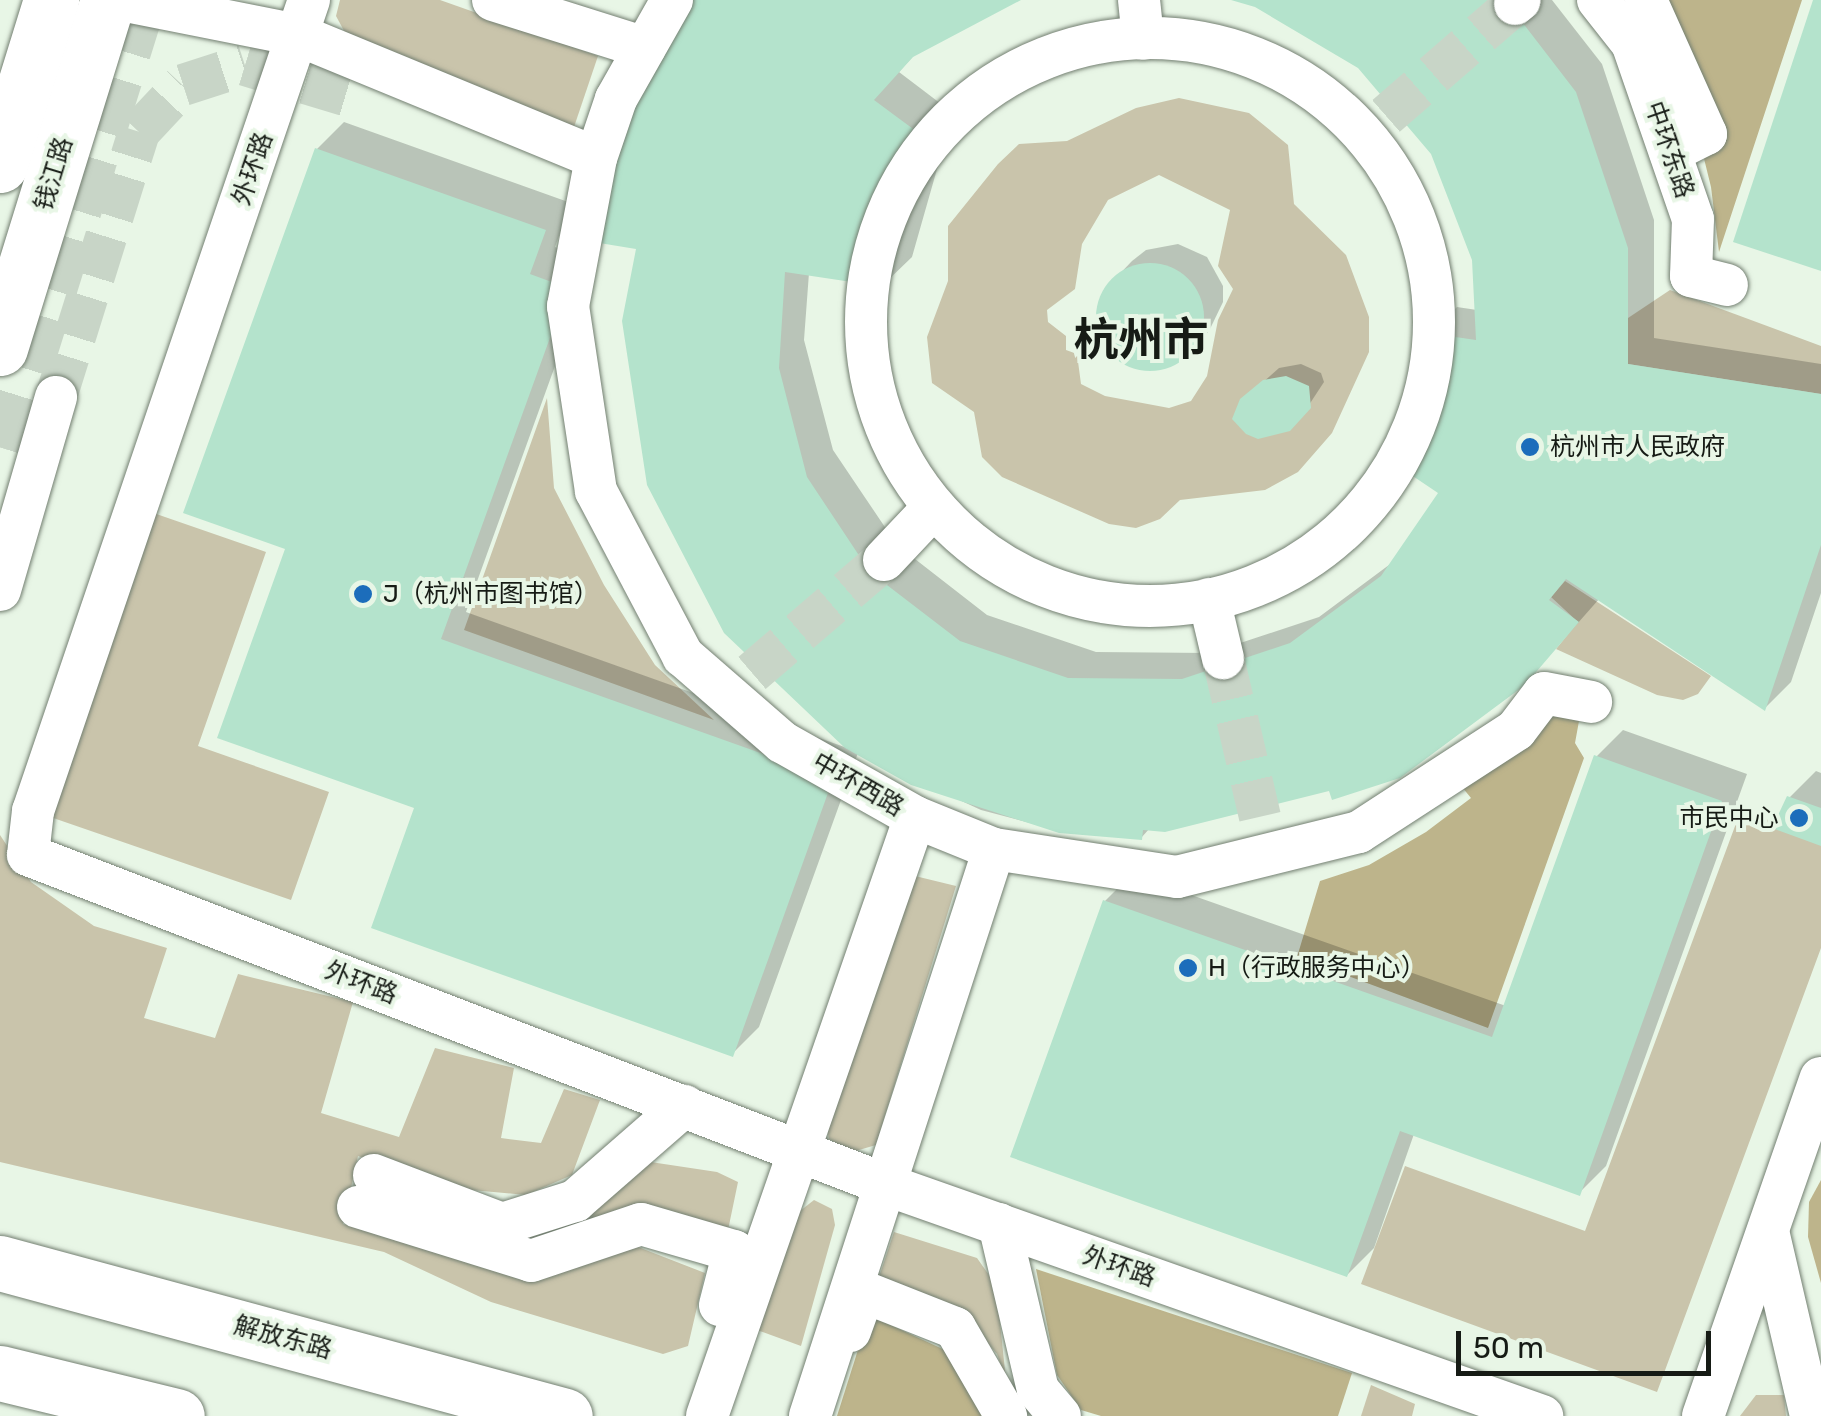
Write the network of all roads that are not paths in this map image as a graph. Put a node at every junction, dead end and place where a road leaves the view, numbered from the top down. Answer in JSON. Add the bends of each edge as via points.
{"nodes":[{"id":1,"x":51,"y":0,"type":"edge"},
{"id":2,"x":108,"y":0,"type":"edge"},
{"id":3,"x":121,"y":0,"type":"edge"},
{"id":4,"x":493,"y":0,"type":"edge"},
{"id":5,"x":672,"y":0,"type":"edge"},
{"id":6,"x":1598,"y":0,"type":"edge"},
{"id":7,"x":1646,"y":0,"type":"edge"},
{"id":8,"x":304,"y":17,"type":"edge"},
{"id":9,"x":1140,"y":19,"type":"edge"},
{"id":10,"x":645,"y":48,"type":"junction"},
{"id":11,"x":1670,"y":152,"type":"junction"},
{"id":12,"x":596,"y":158,"type":"junction"},
{"id":13,"x":0,"y":165,"type":"edge"},
{"id":14,"x":1728,"y":285,"type":"dead end"},
{"id":15,"x":0,"y":348,"type":"edge"},
{"id":16,"x":56,"y":396,"type":"tunnel mouth"},
{"id":17,"x":932,"y":509,"type":"junction"},
{"id":18,"x":884,"y":560,"type":"tunnel mouth"},
{"id":19,"x":0,"y":590,"type":"edge"},
{"id":20,"x":1209,"y":599,"type":"junction"},
{"id":21,"x":1222,"y":658,"type":"tunnel mouth"},
{"id":22,"x":1591,"y":702,"type":"dead end"},
{"id":23,"x":916,"y":817,"type":"junction"},
{"id":24,"x":994,"y":849,"type":"junction"},
{"id":25,"x":1821,"y":1078,"type":"edge"},
{"id":26,"x":684,"y":1106,"type":"junction"},
{"id":27,"x":796,"y":1149,"type":"junction"},
{"id":28,"x":884,"y":1184,"type":"junction"},
{"id":29,"x":998,"y":1224,"type":"junction"},
{"id":30,"x":1768,"y":1231,"type":"junction"},
{"id":31,"x":0,"y":1263,"type":"edge"},
{"id":32,"x":0,"y":1372,"type":"edge"},
{"id":33,"x":712,"y":1402,"type":"edge"},
{"id":34,"x":813,"y":1407,"type":"edge"},
{"id":35,"x":177,"y":1416,"type":"edge"},
{"id":36,"x":565,"y":1416,"type":"edge"},
{"id":37,"x":1006,"y":1416,"type":"edge"},
{"id":38,"x":1060,"y":1416,"type":"edge"},
{"id":39,"x":1542,"y":1416,"type":"edge"},
{"id":40,"x":1702,"y":1416,"type":"edge"},
{"id":41,"x":1811,"y":1416,"type":"edge"}],
"edges":[{"from":1,"to":13,"type":"main road"},
{"from":2,"to":15,"type":"main road","name":"钱江路"},
{"from":3,"to":8,"type":"street"},
{"from":4,"to":10,"type":"street"},
{"from":5,"to":10,"type":"street"},
{"from":6,"to":11,"type":"street","name":"中环东路","via":[[1632,43]]},
{"from":7,"to":11,"type":"street","via":[[1706,134]]},
{"from":8,"to":12,"type":"street"},
{"from":8,"to":26,"type":"street","name":"外环路","via":[[33,811],[28,855]]},
{"from":9,"to":17,"type":"street","via":[[986,87],[918,154],[875,240],[863,334],[883,427]]},
{"from":9,"to":20,"type":"street","via":[[1167,36],[1260,57],[1375,125],[1432,266],[1436,359],[1408,449],[1353,524],[1277,579]]},
{"from":10,"to":12,"type":"street","name":"中环西路","via":[[616,99]]},
{"from":11,"to":14,"type":"street","name":"中环东路","via":[[1693,219],[1691,276]]},
{"from":12,"to":23,"type":"street","name":"中环西路","via":[[568,306],[596,491],[682,656],[741,685],[782,742]]},
{"from":16,"to":19,"type":"street"},
{"from":17,"to":18,"type":"street"},
{"from":17,"to":20,"type":"street","via":[[1005,570],[1093,603],[1186,606]]},
{"from":20,"to":21,"type":"street"},
{"from":22,"to":24,"type":"street","name":"中环西路","via":[[1544,693],[1516,730],[1359,832],[1260,844],[1176,877]]},
{"from":23,"to":24,"type":"street","name":"中环西路"},
{"from":23,"to":27,"type":"street"},
{"from":24,"to":28,"type":"street"},
{"from":25,"to":30,"type":"street"},
{"from":26,"to":27,"type":"street","name":"外环路"},
{"from":26,"to":33,"type":"street","via":[[575,1201],[502,1224],[366,1192],[532,1262],[641,1224],[734,1250],[705,1362]]},
{"from":27,"to":28,"type":"street","name":"外环路"},
{"from":27,"to":33,"type":"street"},
{"from":28,"to":29,"type":"street","name":"外环路"},
{"from":28,"to":34,"type":"street"},
{"from":29,"to":38,"type":"street","via":[[1038,1390]]},
{"from":29,"to":39,"type":"street","name":"外环路"},
{"from":30,"to":40,"type":"street"},
{"from":30,"to":41,"type":"street"},
{"from":31,"to":36,"type":"main road","name":"解放东路"},
{"from":32,"to":35,"type":"main road"},
{"from":34,"to":37,"type":"street","via":[[828,1394],[864,1292],[955,1328]]}]}
